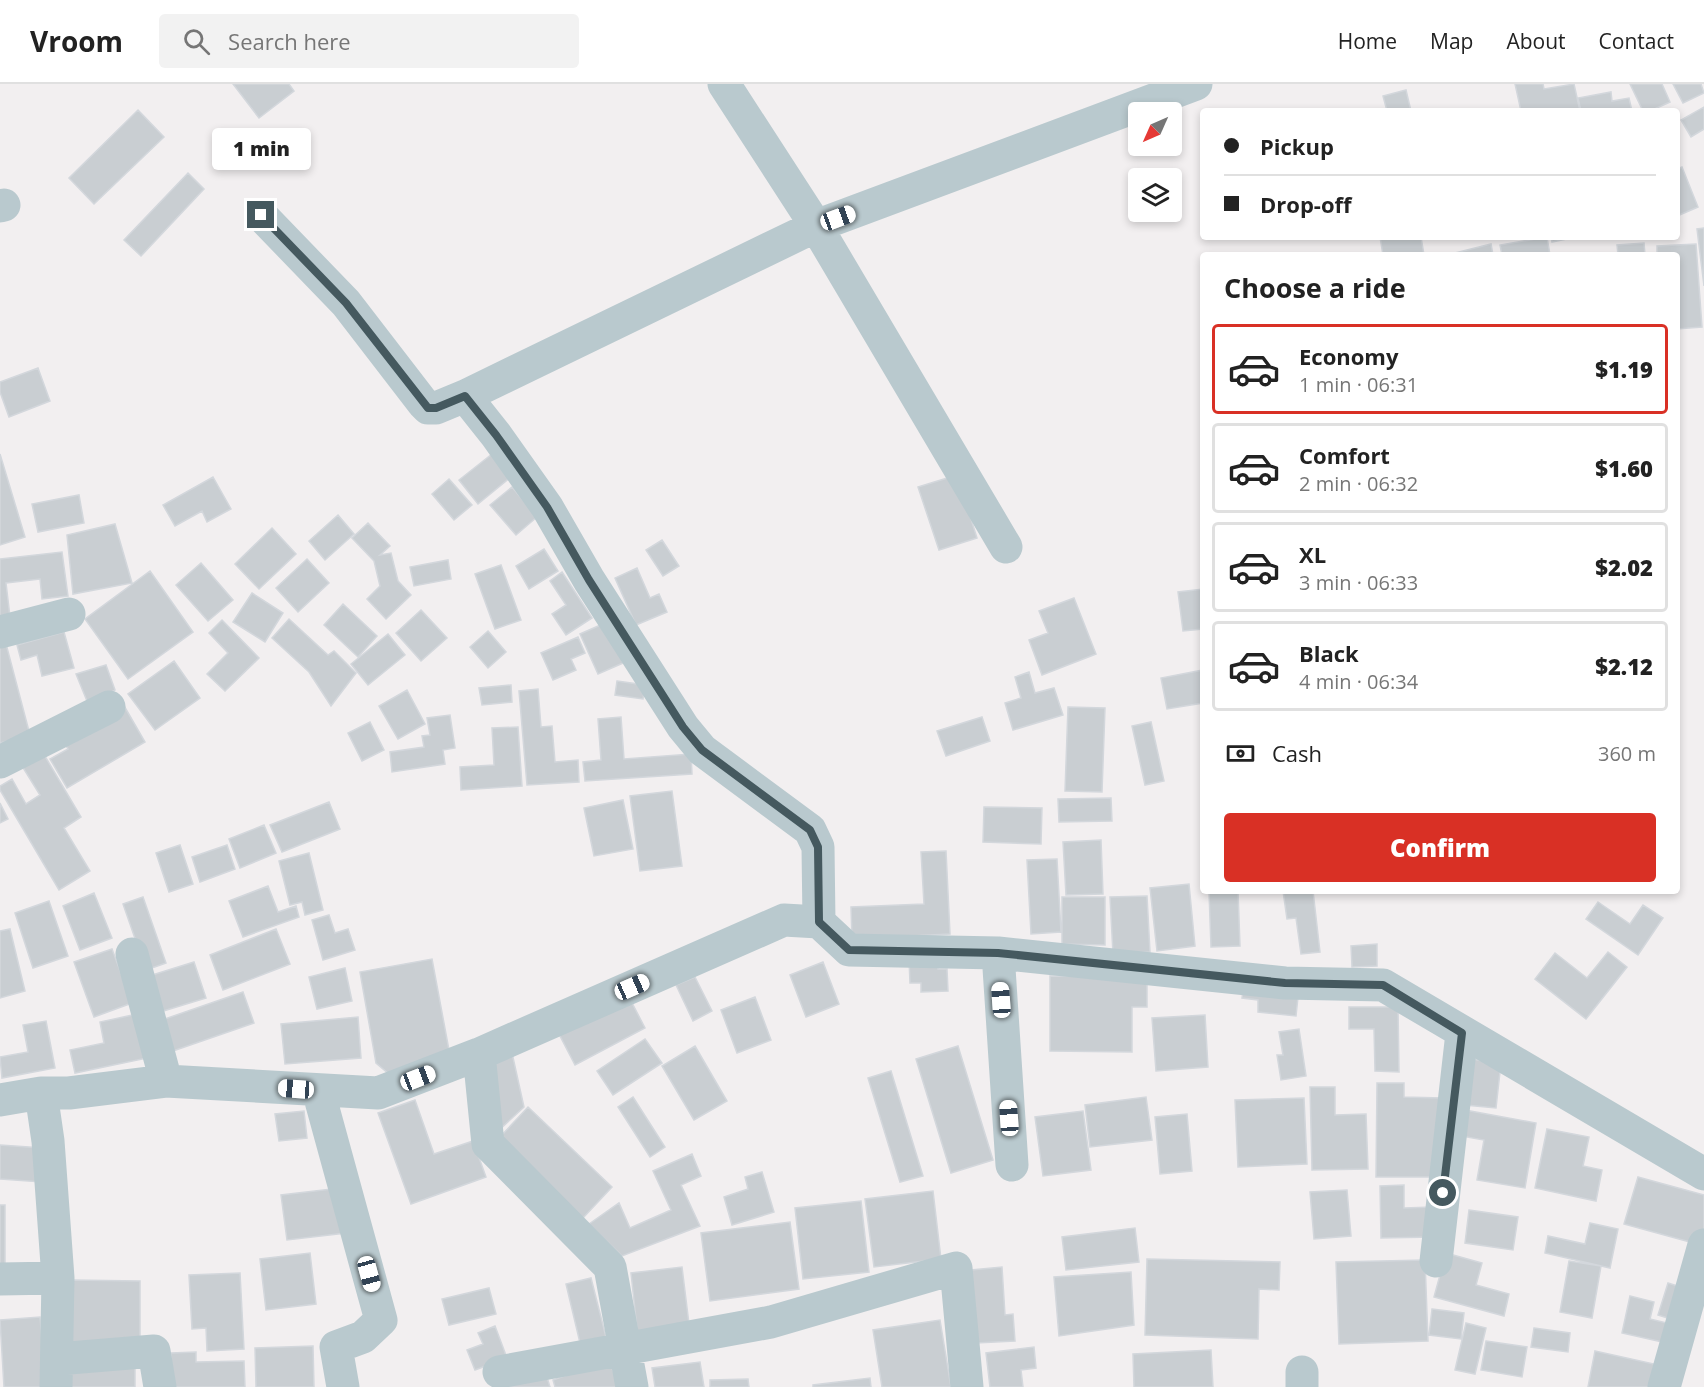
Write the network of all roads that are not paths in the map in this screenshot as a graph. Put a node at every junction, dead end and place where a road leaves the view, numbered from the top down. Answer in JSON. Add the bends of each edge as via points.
{"nodes":[{"id":1,"x":723,"y":84,"type":"edge"},
{"id":2,"x":1196,"y":84,"type":"edge"},
{"id":3,"x":261,"y":215,"type":"dead end"},
{"id":4,"x":816,"y":226,"type":"junction"},
{"id":5,"x":465,"y":396,"type":"junction"},
{"id":6,"x":1006,"y":547,"type":"dead end"},
{"id":7,"x":69,"y":614,"type":"dead end"},
{"id":8,"x":0,"y":632,"type":"edge"},
{"id":9,"x":109,"y":707,"type":"dead end"},
{"id":10,"x":0,"y":762,"type":"edge"},
{"id":11,"x":819,"y":922,"type":"junction"},
{"id":12,"x":998,"y":953,"type":"junction"},
{"id":13,"x":132,"y":954,"type":"dead end"},
{"id":14,"x":1462,"y":1033,"type":"junction"},
{"id":15,"x":479,"y":1054,"type":"junction"},
{"id":16,"x":166,"y":1081,"type":"junction"},
{"id":17,"x":318,"y":1090,"type":"junction"},
{"id":18,"x":41,"y":1093,"type":"junction"},
{"id":19,"x":0,"y":1100,"type":"edge"},
{"id":20,"x":1012,"y":1166,"type":"dead end"},
{"id":21,"x":1704,"y":1174,"type":"edge"},
{"id":22,"x":1704,"y":1245,"type":"edge"},
{"id":23,"x":1436,"y":1261,"type":"dead end"},
{"id":24,"x":58,"y":1278,"type":"junction"},
{"id":25,"x":0,"y":1279,"type":"edge"},
{"id":26,"x":626,"y":1350,"type":"junction"},
{"id":27,"x":499,"y":1372,"type":"dead end"},
{"id":28,"x":56,"y":1373,"type":"edge"},
{"id":29,"x":160,"y":1387,"type":"edge"},
{"id":30,"x":343,"y":1387,"type":"edge"},
{"id":31,"x":632,"y":1387,"type":"edge"},
{"id":32,"x":967,"y":1387,"type":"edge"},
{"id":33,"x":1664,"y":1387,"type":"edge"}],
"edges":[{"from":1,"to":4,"type":"street"},
{"from":2,"to":4,"type":"street"},
{"from":3,"to":5,"type":"street","via":[[346,303],[428,408]]},
{"from":4,"to":5,"type":"street"},
{"from":4,"to":6,"type":"street"},
{"from":5,"to":11,"type":"street","via":[[547,507],[683,727],[702,750],[810,830],[818,847]]},
{"from":7,"to":8,"type":"street"},
{"from":9,"to":10,"type":"street"},
{"from":11,"to":12,"type":"street","via":[[849,950]]},
{"from":11,"to":15,"type":"street","via":[[784,920]]},
{"from":12,"to":14,"type":"street","via":[[1285,983],[1383,985]]},
{"from":12,"to":20,"type":"street"},
{"from":13,"to":16,"type":"street"},
{"from":14,"to":21,"type":"street"},
{"from":14,"to":23,"type":"street"},
{"from":15,"to":17,"type":"street","via":[[378,1093]]},
{"from":15,"to":26,"type":"street","via":[[488,1144],[610,1267]]},
{"from":16,"to":17,"type":"street"},
{"from":16,"to":18,"type":"street"},
{"from":17,"to":30,"type":"street","via":[[381,1320],[363,1337],[336,1347]]},
{"from":18,"to":19,"type":"street"},
{"from":18,"to":24,"type":"street"},
{"from":22,"to":33,"type":"street"},
{"from":24,"to":25,"type":"street"},
{"from":24,"to":28,"type":"street"},
{"from":26,"to":27,"type":"street"},
{"from":26,"to":31,"type":"street"},
{"from":26,"to":32,"type":"street","via":[[771,1322],[956,1268]]},
{"from":28,"to":29,"type":"street","via":[[154,1351]]}]}
